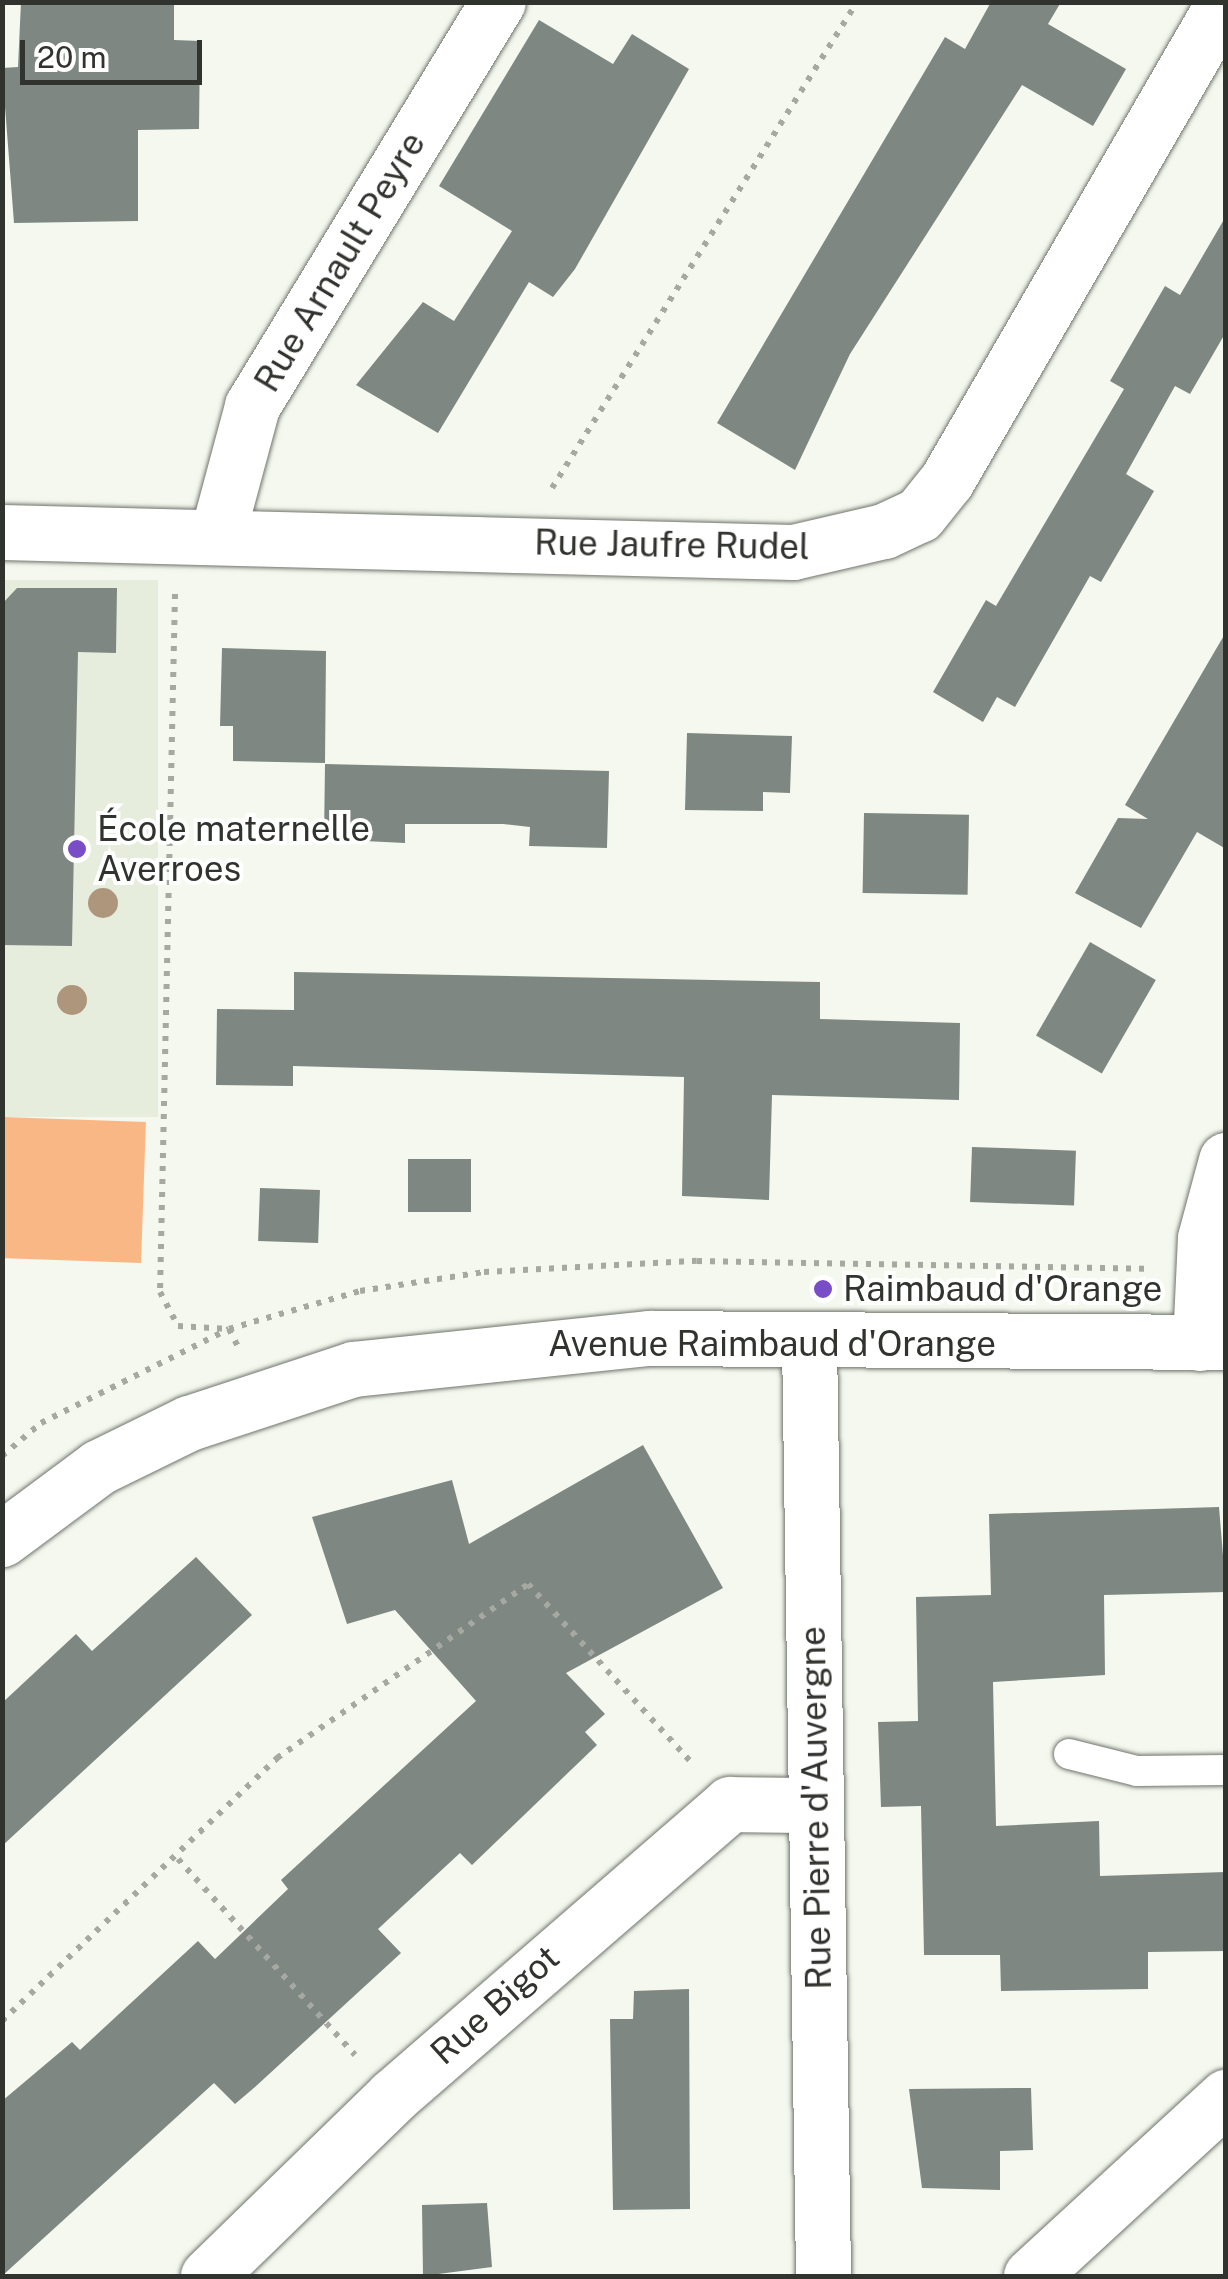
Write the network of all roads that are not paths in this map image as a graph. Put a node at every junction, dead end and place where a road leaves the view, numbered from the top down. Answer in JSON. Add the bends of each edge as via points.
{"nodes":[{"id":1,"x":498,"y":2,"type":"edge"},
{"id":2,"x":1224,"y":2,"type":"edge"},
{"id":3,"x":2,"y":532,"type":"edge"},
{"id":4,"x":196,"y":534,"type":"junction"},
{"id":5,"x":1226,"y":1160,"type":"edge"},
{"id":6,"x":809,"y":1340,"type":"junction"},
{"id":7,"x":1213,"y":1343,"type":"edge"},
{"id":8,"x":2,"y":1540,"type":"edge"},
{"id":9,"x":1068,"y":1754,"type":"dead end"},
{"id":10,"x":1226,"y":1770,"type":"edge"},
{"id":11,"x":816,"y":1805,"type":"junction"},
{"id":12,"x":1226,"y":2097,"type":"edge"},
{"id":13,"x":215,"y":2274,"type":"edge"},
{"id":14,"x":823,"y":2276,"type":"edge"},
{"id":15,"x":1030,"y":2276,"type":"edge"}],
"edges":[{"from":1,"to":4,"type":"street","name":"Rue Arnault Peyre","via":[[252,406]]},
{"from":2,"to":4,"type":"street","name":"Rue Jaufre Rudel","via":[[919,515],[838,547],[793,552]]},
{"from":3,"to":4,"type":"street","name":"Rue Jaufre Rudel"},
{"from":5,"to":7,"type":"street","via":[[1205,1238]]},
{"from":6,"to":7,"type":"street","name":"Avenue Raimbaud d'Orange"},
{"from":6,"to":8,"type":"street","name":"Avenue Raimbaud d'Orange","via":[[514,1345],[353,1368],[261,1396],[100,1467]]},
{"from":6,"to":11,"type":"street","name":"Rue Pierre d'Auvergne"},
{"from":9,"to":10,"type":"lane","via":[[1137,1771]]},
{"from":11,"to":13,"type":"street","name":"Rue Bigot","via":[[730,1804],[393,2096]]},
{"from":11,"to":14,"type":"street","name":"Rue Pierre d'Auvergne"},
{"from":12,"to":15,"type":"street"}]}
